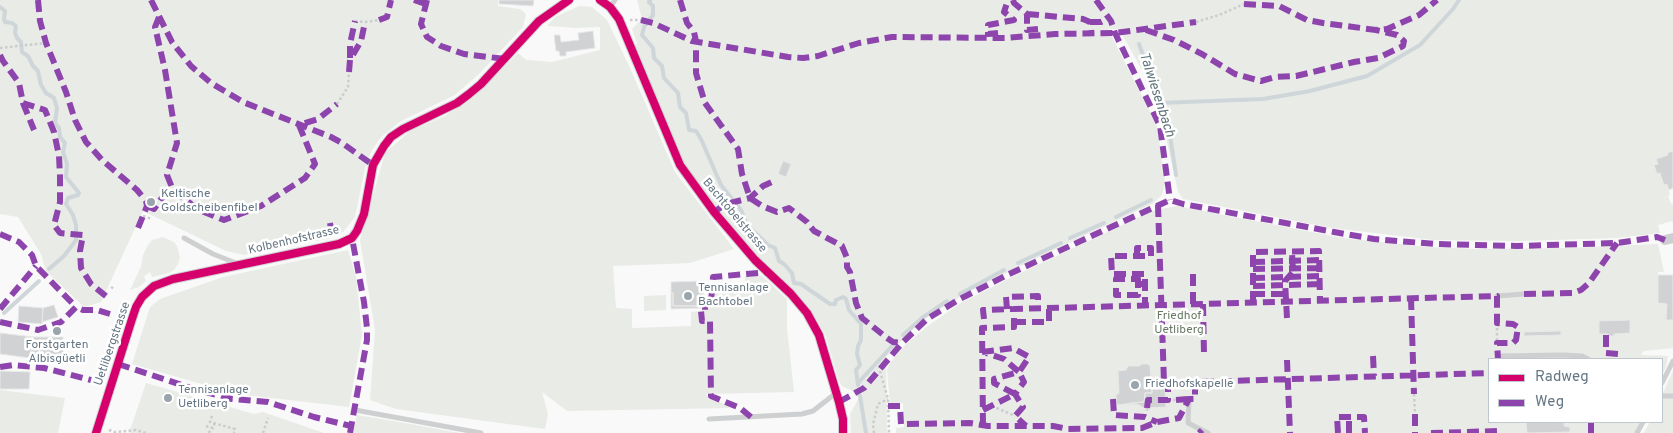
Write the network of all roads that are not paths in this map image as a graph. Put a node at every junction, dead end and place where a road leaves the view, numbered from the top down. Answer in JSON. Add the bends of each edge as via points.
{"nodes":[{"id":1,"x":569,"y":0,"type":"edge"},
{"id":2,"x":600,"y":0,"type":"edge"},
{"id":3,"x":612,"y":3,"type":"edge"},
{"id":4,"x":184,"y":238,"type":"dead end"},
{"id":5,"x":241,"y":264,"type":"junction"},
{"id":6,"x":173,"y":279,"type":"joint"},
{"id":7,"x":1524,"y":294,"type":"dead end"},
{"id":8,"x":1497,"y":296,"type":"dead end"},
{"id":9,"x":1498,"y":356,"type":"dead end"},
{"id":10,"x":1586,"y":358,"type":"edge"},
{"id":11,"x":1673,"y":361,"type":"edge"},
{"id":12,"x":1663,"y":381,"type":"edge"},
{"id":13,"x":836,"y":393,"type":"junction"},
{"id":14,"x":1189,"y":399,"type":"dead end"},
{"id":15,"x":355,"y":410,"type":"dead end"},
{"id":16,"x":710,"y":419,"type":"dead end"},
{"id":17,"x":96,"y":433,"type":"edge"},
{"id":18,"x":481,"y":433,"type":"edge"},
{"id":19,"x":843,"y":433,"type":"edge"},
{"id":20,"x":1208,"y":433,"type":"edge"}],
"edges":[{"from":1,"to":5,"type":"street","name":"Kolbenhofstrasse","via":[[539,22],[469,94],[391,138],[373,165],[364,214],[352,238],[339,244]]},
{"from":2,"to":3,"type":"street"},
{"from":3,"to":13,"type":"street","name":"Bachtobelstrasse","via":[[680,165],[755,260],[807,313],[819,335]]},
{"from":4,"to":5,"type":"lane","via":[[228,261]]},
{"from":5,"to":6,"type":"street","name":"Kolbenhofstrasse"},
{"from":6,"to":17,"type":"street","name":"Uetlibergstrasse","via":[[154,286],[136,307]]},
{"from":7,"to":8,"type":"lane"},
{"from":9,"to":10,"type":"lane"},
{"from":11,"to":12,"type":"lane"},
{"from":13,"to":16,"type":"lane","via":[[812,411],[802,414]]},
{"from":13,"to":19,"type":"street","name":"Bachtobelstrasse"},
{"from":14,"to":20,"type":"lane","via":[[1188,423]]},
{"from":15,"to":18,"type":"lane"}]}
